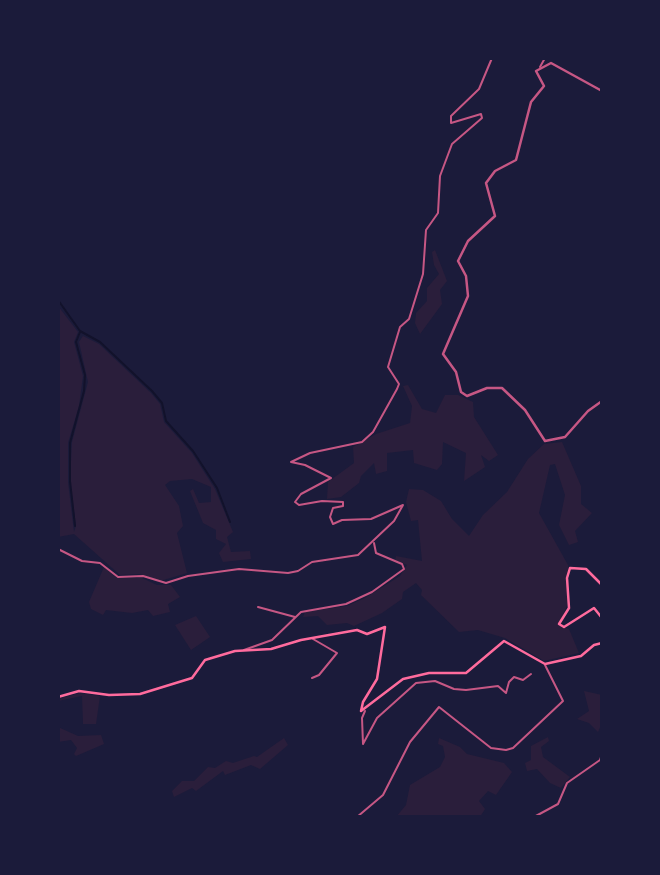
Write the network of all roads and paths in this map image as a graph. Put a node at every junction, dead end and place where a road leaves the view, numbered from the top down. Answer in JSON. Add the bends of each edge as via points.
{"nodes":[{"id":1,"x":492,"y":58,"type":"edge"},
{"id":2,"x":545,"y":58,"type":"edge"},
{"id":3,"x":540,"y":67,"type":"junction"},
{"id":4,"x":602,"y":91,"type":"edge"},
{"id":5,"x":602,"y":401,"type":"edge"},
{"id":6,"x":374,"y":542,"type":"junction"},
{"id":7,"x":58,"y":549,"type":"edge"},
{"id":8,"x":602,"y":585,"type":"edge"},
{"id":9,"x":258,"y":607,"type":"dead end"},
{"id":10,"x":296,"y":618,"type":"junction"},
{"id":11,"x":602,"y":618,"type":"edge"},
{"id":12,"x":313,"y":638,"type":"junction"},
{"id":13,"x":602,"y":643,"type":"edge"},
{"id":14,"x":243,"y":650,"type":"junction"},
{"id":15,"x":545,"y":664,"type":"junction"},
{"id":16,"x":531,"y":674,"type":"dead end"},
{"id":17,"x":312,"y":678,"type":"dead end"},
{"id":18,"x":58,"y":697,"type":"edge"},
{"id":19,"x":365,"y":711,"type":"junction"},
{"id":20,"x":602,"y":754,"type":"edge"},
{"id":21,"x":357,"y":817,"type":"edge"},
{"id":22,"x":534,"y":817,"type":"edge"}],
"edges":[{"from":1,"to":6,"type":"street","via":[[479,89],[451,116],[451,123],[481,114],[482,118],[452,144],[440,176],[438,213],[426,230],[424,274],[388,368],[399,384],[397,389],[373,432],[362,442],[310,453],[291,462],[330,476],[295,502],[343,502],[344,506],[333,508],[333,524],[371,519],[403,505]]},
{"from":2,"to":3,"type":"street"},
{"from":3,"to":4,"type":"street","via":[[559,66]]},
{"from":3,"to":5,"type":"street","via":[[536,71],[544,86],[531,102],[516,160],[495,171],[486,183],[495,216],[461,251],[458,261],[466,276],[468,296],[443,358],[456,372],[461,392],[467,396],[495,386],[502,388],[525,410],[545,441],[565,437]]},
{"from":6,"to":7,"type":"street","via":[[358,555],[312,562],[295,572],[239,569],[158,583],[143,576],[118,576],[100,563],[82,561]]},
{"from":6,"to":10,"type":"street","via":[[376,553],[404,569],[363,597],[306,610]]},
{"from":8,"to":11,"type":"main road","via":[[581,566],[570,568],[569,608],[559,624],[571,624],[594,608]]},
{"from":9,"to":10,"type":"street"},
{"from":10,"to":14,"type":"street","via":[[272,640]]},
{"from":12,"to":14,"type":"main road","via":[[271,649]]},
{"from":12,"to":17,"type":"street","via":[[337,653]]},
{"from":12,"to":19,"type":"main road","via":[[357,631],[367,634],[385,627],[377,679],[361,706]]},
{"from":13,"to":15,"type":"main road","via":[[581,656]]},
{"from":14,"to":18,"type":"main road","via":[[205,660],[192,678],[140,694],[79,691]]},
{"from":15,"to":19,"type":"main road","via":[[504,641],[466,673],[429,673],[404,679],[385,690]]},
{"from":15,"to":21,"type":"street","via":[[563,701],[513,748],[491,748],[439,707],[410,742],[383,795]]},
{"from":16,"to":19,"type":"street","via":[[523,680],[514,677],[506,693],[498,687],[467,690],[435,681],[416,684],[377,718],[363,744]]},
{"from":20,"to":22,"type":"street","via":[[567,783],[558,804]]}]}
